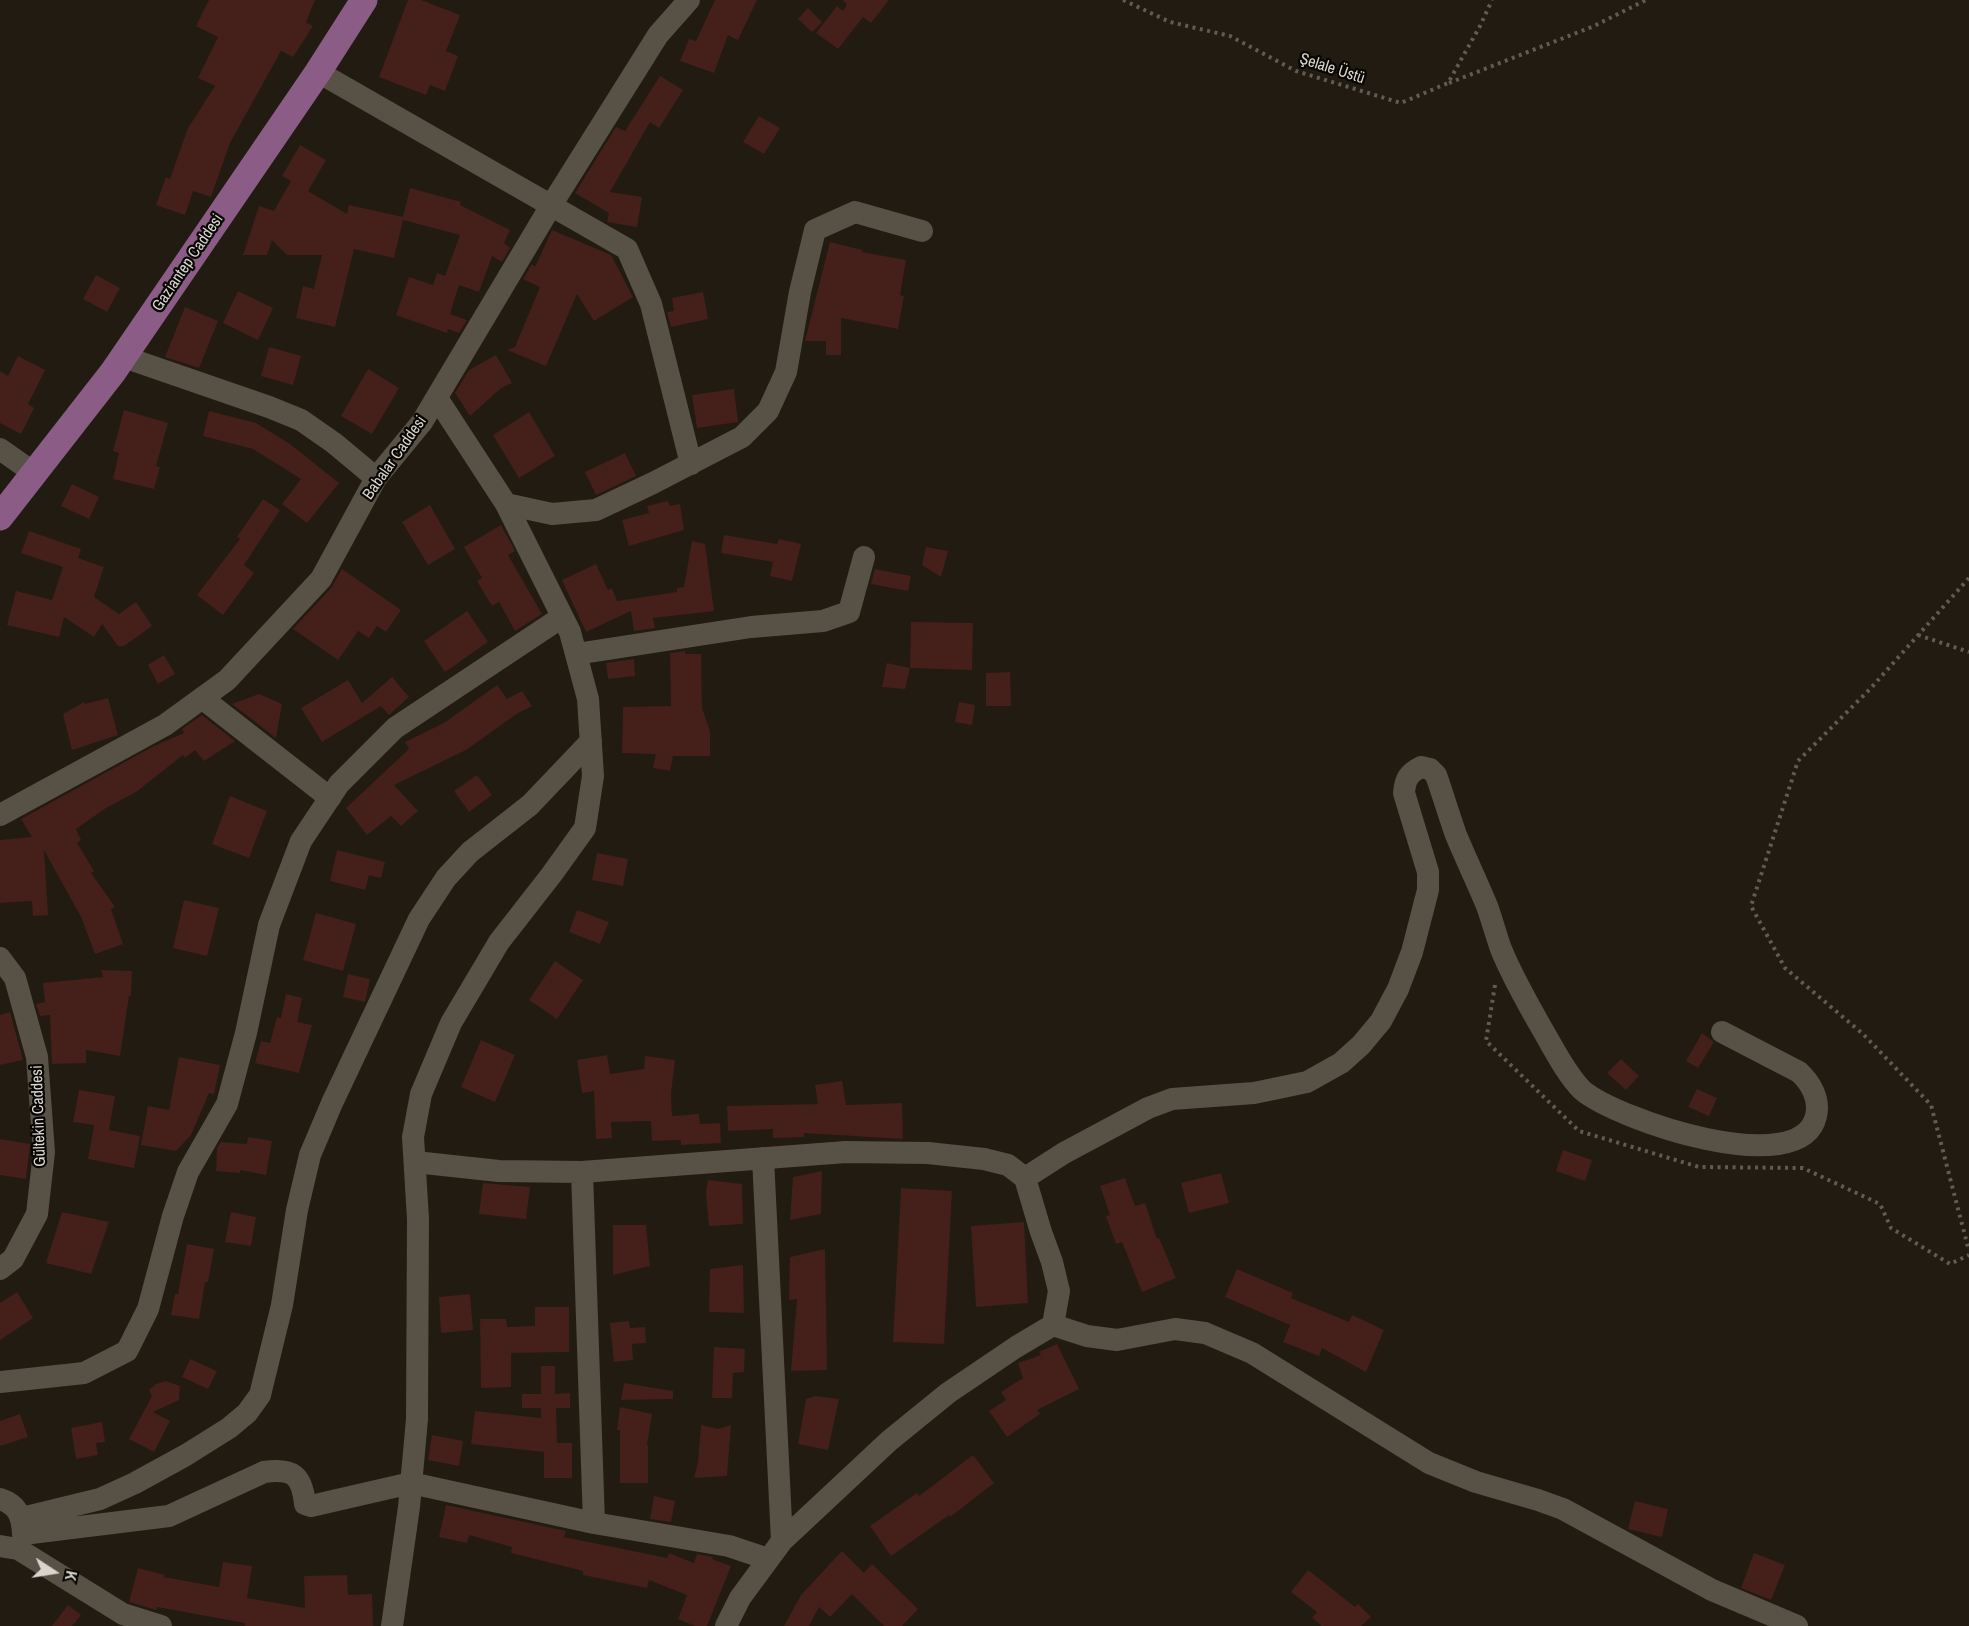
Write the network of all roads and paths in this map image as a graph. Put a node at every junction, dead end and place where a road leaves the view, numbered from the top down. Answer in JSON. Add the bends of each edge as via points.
{"nodes":[{"id":1,"x":364,"y":0,"type":"edge"},
{"id":2,"x":689,"y":0,"type":"edge"},
{"id":3,"x":1123,"y":0,"type":"edge"},
{"id":4,"x":1492,"y":0,"type":"edge"},
{"id":5,"x":1646,"y":0,"type":"edge"},
{"id":6,"x":318,"y":72,"type":"junction"},
{"id":7,"x":1448,"y":83,"type":"junction"},
{"id":8,"x":552,"y":204,"type":"junction"},
{"id":9,"x":922,"y":231,"type":"dead end"},
{"id":10,"x":124,"y":357,"type":"junction"},
{"id":11,"x":436,"y":398,"type":"junction"},
{"id":12,"x":0,"y":449,"type":"edge"},
{"id":13,"x":691,"y":464,"type":"junction"},
{"id":14,"x":34,"y":473,"type":"junction"},
{"id":15,"x":376,"y":478,"type":"junction"},
{"id":16,"x":506,"y":504,"type":"junction"},
{"id":17,"x":0,"y":517,"type":"edge"},
{"id":18,"x":864,"y":557,"type":"dead end"},
{"id":19,"x":1969,"y":578,"type":"edge"},
{"id":20,"x":562,"y":617,"type":"junction"},
{"id":21,"x":1918,"y":635,"type":"junction"},
{"id":22,"x":1969,"y":652,"type":"edge"},
{"id":23,"x":576,"y":654,"type":"junction"},
{"id":24,"x":202,"y":698,"type":"junction"},
{"id":25,"x":591,"y":741,"type":"junction"},
{"id":26,"x":330,"y":798,"type":"junction"},
{"id":27,"x":0,"y":815,"type":"edge"},
{"id":28,"x":0,"y":958,"type":"edge"},
{"id":29,"x":1722,"y":1032,"type":"dead end"},
{"id":30,"x":763,"y":1158,"type":"junction"},
{"id":31,"x":415,"y":1162,"type":"junction"},
{"id":32,"x":582,"y":1173,"type":"junction"},
{"id":33,"x":1025,"y":1178,"type":"junction"},
{"id":34,"x":1969,"y":1251,"type":"edge"},
{"id":35,"x":2,"y":1265,"type":"edge"},
{"id":36,"x":1053,"y":1325,"type":"junction"},
{"id":37,"x":0,"y":1382,"type":"edge"},
{"id":38,"x":411,"y":1483,"type":"junction"},
{"id":39,"x":0,"y":1499,"type":"edge"},
{"id":40,"x":594,"y":1523,"type":"junction"},
{"id":41,"x":16,"y":1537,"type":"edge"},
{"id":42,"x":782,"y":1540,"type":"junction"},
{"id":43,"x":768,"y":1559,"type":"junction"},
{"id":44,"x":160,"y":1626,"type":"edge"},
{"id":45,"x":392,"y":1626,"type":"edge"},
{"id":46,"x":726,"y":1626,"type":"edge"},
{"id":47,"x":1797,"y":1626,"type":"edge"}],
"edges":[{"from":1,"to":6,"type":"main road","name":"Gaziantep Caddesi"},
{"from":2,"to":8,"type":"street","name":"Babalar Caddesi","via":[[658,34]]},
{"from":3,"to":7,"type":"path","name":"Şelale Üstü","via":[[1170,22],[1230,36],[1296,71],[1401,103]]},
{"from":4,"to":7,"type":"path"},
{"from":5,"to":7,"type":"path","name":"Şelale Üstü","via":[[1594,26]]},
{"from":6,"to":8,"type":"street"},
{"from":6,"to":10,"type":"main road","name":"Gaziantep Caddesi"},
{"from":8,"to":11,"type":"street","name":"Babalar Caddesi"},
{"from":8,"to":13,"type":"street","via":[[627,249],[651,304]]},
{"from":9,"to":13,"type":"street","via":[[855,212],[815,230],[786,372],[768,411],[742,437]]},
{"from":10,"to":14,"type":"main road","name":"Gaziantep Caddesi"},
{"from":10,"to":15,"type":"street","via":[[301,420]]},
{"from":11,"to":15,"type":"street","name":"Babalar Caddesi","via":[[422,422]]},
{"from":11,"to":16,"type":"street"},
{"from":12,"to":14,"type":"street"},
{"from":13,"to":16,"type":"street","via":[[596,510],[552,514]]},
{"from":14,"to":17,"type":"main road","name":"Gaziantep Caddesi"},
{"from":15,"to":24,"type":"street","name":"Babalar Caddesi","via":[[321,579],[227,680]]},
{"from":16,"to":20,"type":"street"},
{"from":18,"to":23,"type":"street","via":[[849,612],[823,621],[751,627]]},
{"from":19,"to":21,"type":"path"},
{"from":20,"to":23,"type":"street"},
{"from":20,"to":26,"type":"street","via":[[395,728]]},
{"from":21,"to":22,"type":"path"},
{"from":21,"to":34,"type":"path","via":[[1798,761],[1751,906],[1785,968],[1863,1034],[1930,1105]]},
{"from":23,"to":25,"type":"street","via":[[588,699]]},
{"from":24,"to":26,"type":"street"},
{"from":24,"to":27,"type":"street","name":"Babalar Caddesi","via":[[165,726]]},
{"from":25,"to":31,"type":"street","via":[[593,776],[585,828],[499,942],[451,1023],[421,1094],[414,1137]]},
{"from":25,"to":41,"type":"street","via":[[530,806],[470,852],[446,878],[419,919],[310,1155],[282,1305],[260,1395],[247,1413],[186,1455],[135,1483]]},
{"from":26,"to":37,"type":"street","via":[[301,841],[269,925],[228,1104],[188,1172],[148,1309],[127,1351],[84,1373]]},
{"from":28,"to":35,"type":"street","name":"Gültekin Caddesi","via":[[15,978],[37,1057],[44,1152],[37,1214],[13,1259]]},
{"from":29,"to":33,"type":"street","via":[[1809,1081],[1817,1111],[1807,1134],[1794,1141],[1751,1145],[1695,1137],[1658,1127],[1600,1102],[1581,1089],[1527,1003],[1501,949],[1436,775],[1421,767],[1405,781],[1404,793],[1428,872],[1428,890],[1398,989],[1381,1021],[1361,1045],[1341,1063],[1307,1082],[1254,1093],[1172,1100],[1148,1108]]},
{"from":30,"to":32,"type":"street"},
{"from":30,"to":33,"type":"street","via":[[846,1152],[928,1153],[1008,1165]]},
{"from":30,"to":42,"type":"street"},
{"from":31,"to":32,"type":"street"},
{"from":31,"to":38,"type":"street","via":[[417,1407]]},
{"from":32,"to":40,"type":"street"},
{"from":33,"to":36,"type":"street","via":[[1059,1292]]},
{"from":36,"to":42,"type":"street","via":[[948,1393],[889,1441]]},
{"from":36,"to":47,"type":"street","via":[[1117,1340],[1175,1329],[1205,1333],[1252,1353],[1429,1463],[1563,1509],[1712,1590]]},
{"from":38,"to":40,"type":"street"},
{"from":38,"to":41,"type":"street","via":[[311,1506],[305,1504],[296,1476],[289,1471],[264,1472],[169,1516]]},
{"from":38,"to":45,"type":"street"},
{"from":39,"to":41,"type":"street","via":[[15,1508]]},
{"from":40,"to":43,"type":"street","via":[[729,1546]]},
{"from":41,"to":44,"type":"street","via":[[123,1614]]},
{"from":42,"to":43,"type":"street"},
{"from":43,"to":46,"type":"street","via":[[740,1598]]}]}
